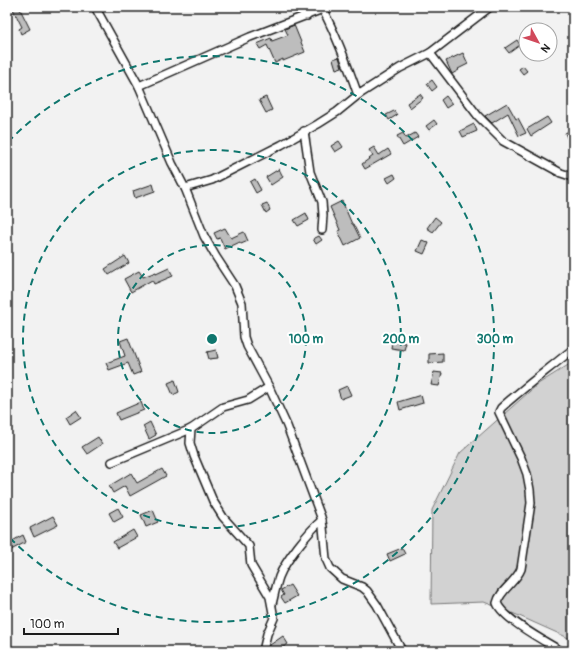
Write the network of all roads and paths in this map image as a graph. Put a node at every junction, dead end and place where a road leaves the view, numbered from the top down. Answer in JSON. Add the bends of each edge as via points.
{"nodes":[{"id":1,"x":95,"y":7,"type":"edge"},
{"id":2,"x":301,"y":7,"type":"edge"},
{"id":3,"x":490,"y":7,"type":"edge"},
{"id":4,"x":325,"y":8,"type":"edge"},
{"id":5,"x":307,"y":16,"type":"junction"},
{"id":6,"x":430,"y":53,"type":"junction"},
{"id":7,"x":140,"y":86,"type":"junction"},
{"id":8,"x":358,"y":95,"type":"junction"},
{"id":9,"x":304,"y":131,"type":"junction"},
{"id":10,"x":573,"y":178,"type":"edge"},
{"id":11,"x":185,"y":188,"type":"junction"},
{"id":12,"x":322,"y":230,"type":"dead end"},
{"id":13,"x":573,"y":348,"type":"edge"},
{"id":14,"x":269,"y":387,"type":"junction"},
{"id":15,"x":191,"y":429,"type":"junction"},
{"id":16,"x":112,"y":462,"type":"dead end"},
{"id":17,"x":322,"y":520,"type":"junction"},
{"id":18,"x":272,"y":605,"type":"junction"},
{"id":19,"x":264,"y":651,"type":"edge"},
{"id":20,"x":402,"y":651,"type":"edge"},
{"id":21,"x":561,"y":651,"type":"edge"}],
"edges":[{"from":1,"to":7,"type":"street"},
{"from":2,"to":5,"type":"street"},
{"from":3,"to":6,"type":"street"},
{"from":4,"to":5,"type":"street"},
{"from":4,"to":8,"type":"street"},
{"from":5,"to":7,"type":"street"},
{"from":6,"to":8,"type":"street","via":[[400,68]]},
{"from":6,"to":10,"type":"street","via":[[478,116],[503,140]]},
{"from":7,"to":11,"type":"street"},
{"from":8,"to":9,"type":"street","via":[[337,112]]},
{"from":9,"to":11,"type":"street","via":[[212,180]]},
{"from":9,"to":12,"type":"street","via":[[309,167],[322,202]]},
{"from":11,"to":14,"type":"street","via":[[204,236],[235,286],[242,303],[247,346]]},
{"from":13,"to":21,"type":"street","via":[[518,393],[501,408],[500,412],[527,474],[531,503],[521,569],[496,603],[504,613],[528,632]]},
{"from":14,"to":15,"type":"street","via":[[248,400],[224,408]]},
{"from":14,"to":17,"type":"street","via":[[287,426]]},
{"from":15,"to":16,"type":"street"},
{"from":15,"to":18,"type":"street","via":[[190,443],[213,501],[223,517],[249,546],[251,565],[267,591]]},
{"from":17,"to":18,"type":"street","via":[[313,528],[284,568]]},
{"from":17,"to":20,"type":"street","via":[[326,559],[330,568],[342,579],[367,591]]},
{"from":18,"to":19,"type":"street","via":[[274,618],[267,634]]}]}
